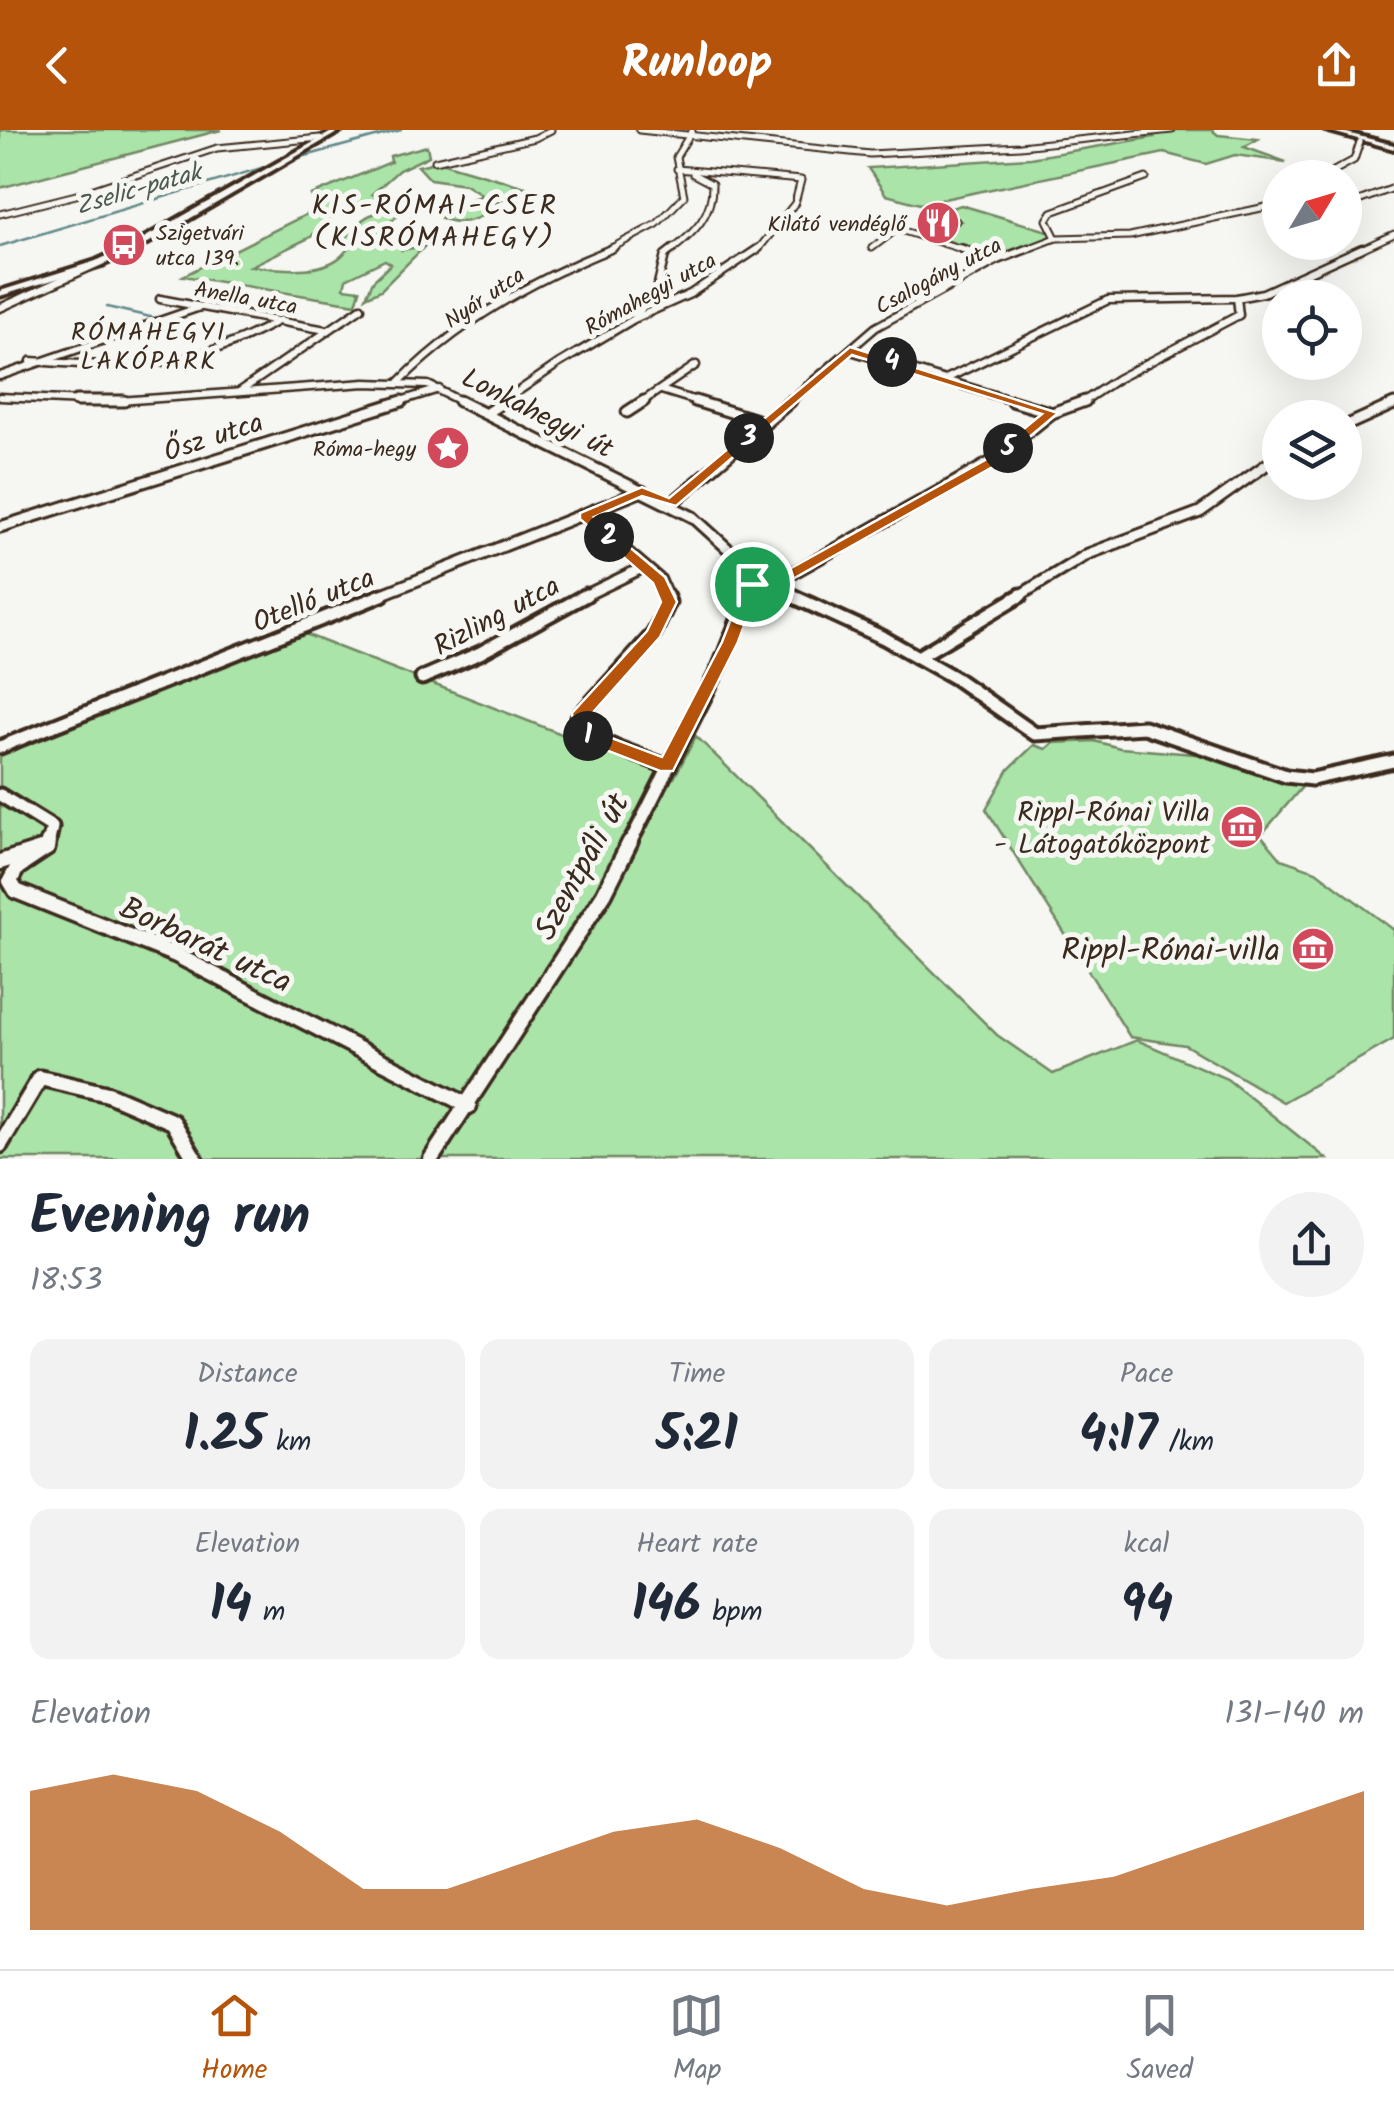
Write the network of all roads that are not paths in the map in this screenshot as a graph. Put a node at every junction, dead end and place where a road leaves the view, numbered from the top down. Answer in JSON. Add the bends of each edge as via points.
{"nodes":[{"id":1,"x":340,"y":130,"type":"edge"},
{"id":2,"x":550,"y":130,"type":"edge"},
{"id":3,"x":639,"y":130,"type":"edge"},
{"id":4,"x":1172,"y":130,"type":"edge"},
{"id":5,"x":1328,"y":130,"type":"edge"},
{"id":6,"x":691,"y":133,"type":"edge"},
{"id":7,"x":320,"y":138,"type":"junction"},
{"id":8,"x":1360,"y":142,"type":"junction"},
{"id":9,"x":1394,"y":147,"type":"edge"},
{"id":10,"x":1354,"y":160,"type":"edge"},
{"id":11,"x":436,"y":161,"type":"dead end"},
{"id":12,"x":806,"y":167,"type":"dead end"},
{"id":13,"x":677,"y":169,"type":"junction"},
{"id":14,"x":687,"y":172,"type":"junction"},
{"id":15,"x":1146,"y":178,"type":"dead end"},
{"id":16,"x":800,"y":180,"type":"junction"},
{"id":17,"x":1394,"y":188,"type":"edge"},
{"id":18,"x":1362,"y":200,"type":"edge"},
{"id":19,"x":1262,"y":207,"type":"edge"},
{"id":20,"x":0,"y":214,"type":"edge"},
{"id":21,"x":956,"y":221,"type":"dead end"},
{"id":22,"x":918,"y":234,"type":"junction"},
{"id":23,"x":1394,"y":234,"type":"edge"},
{"id":24,"x":1056,"y":238,"type":"junction"},
{"id":25,"x":872,"y":248,"type":"dead end"},
{"id":26,"x":998,"y":260,"type":"junction"},
{"id":27,"x":99,"y":262,"type":"junction"},
{"id":28,"x":0,"y":294,"type":"edge"},
{"id":29,"x":1238,"y":298,"type":"junction"},
{"id":30,"x":160,"y":299,"type":"dead end"},
{"id":31,"x":0,"y":308,"type":"edge"},
{"id":32,"x":200,"y":308,"type":"junction"},
{"id":33,"x":361,"y":308,"type":"dead end"},
{"id":34,"x":634,"y":319,"type":"junction"},
{"id":35,"x":280,"y":320,"type":"junction"},
{"id":36,"x":326,"y":330,"type":"junction"},
{"id":37,"x":850,"y":350,"type":"junction"},
{"id":38,"x":31,"y":362,"type":"junction"},
{"id":39,"x":696,"y":365,"type":"dead end"},
{"id":40,"x":0,"y":376,"type":"edge"},
{"id":41,"x":948,"y":378,"type":"junction"},
{"id":42,"x":399,"y":382,"type":"junction"},
{"id":43,"x":440,"y":388,"type":"junction"},
{"id":44,"x":661,"y":390,"type":"junction"},
{"id":45,"x":238,"y":392,"type":"junction"},
{"id":46,"x":0,"y":397,"type":"edge"},
{"id":47,"x":1394,"y":404,"type":"edge"},
{"id":48,"x":488,"y":412,"type":"junction"},
{"id":49,"x":627,"y":412,"type":"dead end"},
{"id":50,"x":1052,"y":413,"type":"junction"},
{"id":51,"x":1362,"y":418,"type":"edge"},
{"id":52,"x":766,"y":423,"type":"junction"},
{"id":53,"x":1262,"y":469,"type":"edge"},
{"id":54,"x":642,"y":491,"type":"junction"},
{"id":55,"x":671,"y":504,"type":"junction"},
{"id":56,"x":585,"y":516,"type":"junction"},
{"id":57,"x":0,"y":527,"type":"edge"},
{"id":58,"x":644,"y":567,"type":"junction"},
{"id":59,"x":752,"y":584,"type":"junction"},
{"id":60,"x":768,"y":587,"type":"junction"},
{"id":61,"x":918,"y":656,"type":"junction"},
{"id":62,"x":422,"y":678,"type":"dead end"},
{"id":63,"x":0,"y":747,"type":"edge"},
{"id":64,"x":1394,"y":761,"type":"edge"},
{"id":65,"x":666,"y":766,"type":"junction"},
{"id":66,"x":0,"y":795,"type":"edge"},
{"id":67,"x":46,"y":848,"type":"junction"},
{"id":68,"x":0,"y":862,"type":"edge"},
{"id":69,"x":468,"y":1106,"type":"junction"},
{"id":70,"x":0,"y":1145,"type":"edge"},
{"id":71,"x":195,"y":1159,"type":"edge"},
{"id":72,"x":432,"y":1159,"type":"edge"}],
"edges":[{"from":1,"to":7,"type":"street"},
{"from":2,"to":11,"type":"street"},
{"from":3,"to":6,"type":"street"},
{"from":4,"to":6,"type":"street","via":[[870,154]]},
{"from":5,"to":8,"type":"street"},
{"from":6,"to":13,"type":"street","name":"Nyár utca","via":[[676,157]]},
{"from":7,"to":20,"type":"street","via":[[217,148]]},
{"from":7,"to":27,"type":"street","via":[[186,220]]},
{"from":8,"to":9,"type":"street"},
{"from":8,"to":10,"type":"street"},
{"from":12,"to":16,"type":"street","name":"Rómahegyi utca"},
{"from":13,"to":14,"type":"street"},
{"from":13,"to":42,"type":"street","name":"Nyár utca","via":[[684,196],[666,221],[529,286]]},
{"from":14,"to":16,"type":"street"},
{"from":14,"to":34,"type":"street","via":[[712,184],[710,206],[686,240],[665,255],[657,288]]},
{"from":15,"to":24,"type":"street","via":[[1052,212],[1047,220]]},
{"from":16,"to":34,"type":"street","name":"Rómahegyi utca","via":[[795,204],[753,256]]},
{"from":17,"to":18,"type":"street"},
{"from":19,"to":24,"type":"street","name":"Csalogány utca","via":[[1130,236]]},
{"from":21,"to":22,"type":"street"},
{"from":22,"to":25,"type":"street","via":[[896,229]]},
{"from":22,"to":26,"type":"street"},
{"from":23,"to":29,"type":"street"},
{"from":24,"to":26,"type":"street","name":"Csalogány utca"},
{"from":26,"to":37,"type":"street","name":"Csalogány utca","via":[[876,327]]},
{"from":27,"to":28,"type":"street"},
{"from":27,"to":31,"type":"street"},
{"from":29,"to":41,"type":"street","via":[[1108,300]]},
{"from":29,"to":50,"type":"street","via":[[1238,315],[1215,331],[1117,378],[1074,408]]},
{"from":30,"to":32,"type":"street","name":"Anella utca"},
{"from":32,"to":35,"type":"street","name":"Anella utca"},
{"from":32,"to":38,"type":"street","via":[[157,327]]},
{"from":33,"to":36,"type":"street"},
{"from":34,"to":48,"type":"street","name":"Rómahegyi utca"},
{"from":35,"to":36,"type":"street","name":"Anella utca"},
{"from":35,"to":38,"type":"street","via":[[237,346],[178,365]]},
{"from":36,"to":45,"type":"street"},
{"from":37,"to":41,"type":"street"},
{"from":37,"to":52,"type":"street","name":"Csalogány utca"},
{"from":38,"to":40,"type":"street"},
{"from":39,"to":44,"type":"street"},
{"from":41,"to":50,"type":"street"},
{"from":42,"to":43,"type":"street","name":"Lonkahegyi út"},
{"from":42,"to":45,"type":"street","name":"Lonkahegyi út"},
{"from":43,"to":48,"type":"street","name":"Lonkahegyi út"},
{"from":43,"to":57,"type":"street","name":"Ősz utca"},
{"from":44,"to":49,"type":"street"},
{"from":44,"to":52,"type":"street"},
{"from":45,"to":46,"type":"street","name":"Lonkahegyi út","via":[[105,402]]},
{"from":47,"to":51,"type":"street"},
{"from":48,"to":54,"type":"street","name":"Lonkahegyi út"},
{"from":50,"to":60,"type":"street","via":[[991,462]]},
{"from":52,"to":55,"type":"street","name":"Csalogány utca"},
{"from":53,"to":61,"type":"street","via":[[1200,512],[1088,554]]},
{"from":54,"to":55,"type":"street","name":"Lonkahegyi út"},
{"from":54,"to":56,"type":"street","name":"Otelló utca"},
{"from":55,"to":59,"type":"street","name":"Lonkahegyi út","via":[[717,536]]},
{"from":56,"to":58,"type":"street"},
{"from":56,"to":63,"type":"street","name":"Otelló utca"},
{"from":58,"to":62,"type":"street","name":"Rizling utca","via":[[584,594],[522,634]]},
{"from":58,"to":65,"type":"street","via":[[666,590],[666,615],[577,726],[582,734]]},
{"from":59,"to":60,"type":"street"},
{"from":59,"to":65,"type":"street","name":"Szentpáli út","via":[[724,655]]},
{"from":60,"to":61,"type":"street"},
{"from":61,"to":64,"type":"street","via":[[1035,734],[1144,727],[1312,779]]},
{"from":65,"to":69,"type":"street","name":"Szentpáli út","via":[[604,894]]},
{"from":66,"to":67,"type":"street","via":[[52,827]]},
{"from":67,"to":68,"type":"street"},
{"from":67,"to":69,"type":"street","name":"Borbarát utca","via":[[17,868],[10,881],[16,892],[176,954]]},
{"from":69,"to":72,"type":"street","name":"Szentpáli út"},
{"from":70,"to":71,"type":"street","via":[[40,1078],[108,1094],[174,1122]]}]}
